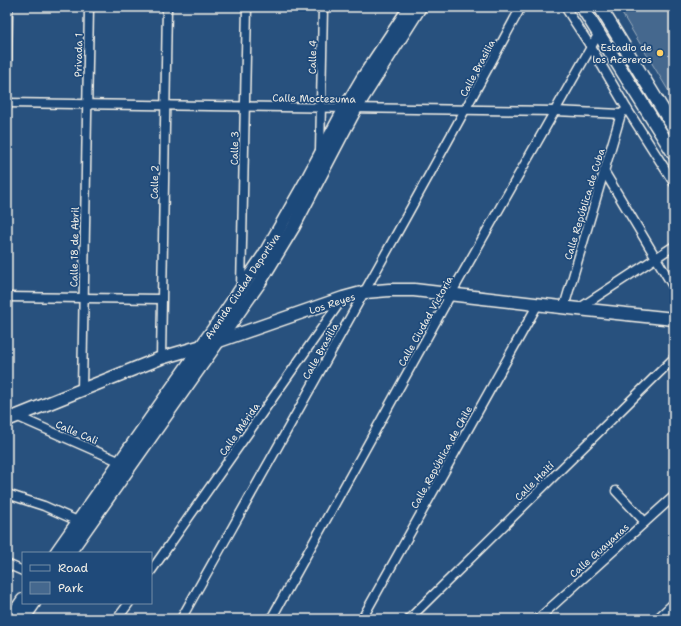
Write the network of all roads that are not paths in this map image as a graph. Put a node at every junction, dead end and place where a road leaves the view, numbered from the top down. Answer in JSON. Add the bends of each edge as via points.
{"nodes":[{"id":1,"x":8,"y":7,"type":"edge"},
{"id":2,"x":89,"y":7,"type":"edge"},
{"id":3,"x":167,"y":7,"type":"edge"},
{"id":4,"x":247,"y":7,"type":"edge"},
{"id":5,"x":323,"y":7,"type":"edge"},
{"id":6,"x":410,"y":7,"type":"edge"},
{"id":7,"x":420,"y":7,"type":"edge"},
{"id":8,"x":521,"y":7,"type":"edge"},
{"id":9,"x":565,"y":7,"type":"edge"},
{"id":10,"x":582,"y":7,"type":"edge"},
{"id":11,"x":600,"y":7,"type":"edge"},
{"id":12,"x":402,"y":13,"type":"edge"},
{"id":13,"x":599,"y":34,"type":"junction"},
{"id":14,"x":591,"y":47,"type":"junction"},
{"id":15,"x":7,"y":72,"type":"edge"},
{"id":16,"x":7,"y":103,"type":"edge"},
{"id":17,"x":87,"y":104,"type":"junction"},
{"id":18,"x":166,"y":105,"type":"junction"},
{"id":19,"x":245,"y":107,"type":"junction"},
{"id":20,"x":321,"y":108,"type":"junction"},
{"id":21,"x":350,"y":108,"type":"junction"},
{"id":22,"x":465,"y":110,"type":"junction"},
{"id":23,"x":555,"y":111,"type":"junction"},
{"id":24,"x":624,"y":112,"type":"junction"},
{"id":25,"x":674,"y":128,"type":"edge"},
{"id":26,"x":674,"y":154,"type":"edge"},
{"id":27,"x":320,"y":156,"type":"junction"},
{"id":28,"x":604,"y":171,"type":"junction"},
{"id":29,"x":674,"y":183,"type":"edge"},
{"id":30,"x":674,"y":246,"type":"edge"},
{"id":31,"x":657,"y":258,"type":"junction"},
{"id":32,"x":674,"y":288,"type":"edge"},
{"id":33,"x":241,"y":289,"type":"junction"},
{"id":34,"x":365,"y":292,"type":"junction"},
{"id":35,"x":451,"y":294,"type":"junction"},
{"id":36,"x":7,"y":298,"type":"edge"},
{"id":37,"x":83,"y":298,"type":"junction"},
{"id":38,"x":343,"y":298,"type":"junction"},
{"id":39,"x":161,"y":299,"type":"junction"},
{"id":40,"x":538,"y":304,"type":"junction"},
{"id":41,"x":564,"y":307,"type":"junction"},
{"id":42,"x":578,"y":309,"type":"junction"},
{"id":43,"x":674,"y":319,"type":"edge"},
{"id":44,"x":219,"y":341,"type":"junction"},
{"id":45,"x":201,"y":346,"type":"junction"},
{"id":46,"x":161,"y":358,"type":"junction"},
{"id":47,"x":674,"y":358,"type":"edge"},
{"id":48,"x":82,"y":389,"type":"junction"},
{"id":49,"x":11,"y":418,"type":"edge"},
{"id":50,"x":125,"y":464,"type":"junction"},
{"id":51,"x":616,"y":491,"type":"dead end"},
{"id":52,"x":7,"y":494,"type":"edge"},
{"id":53,"x":674,"y":496,"type":"edge"},
{"id":54,"x":645,"y":522,"type":"junction"},
{"id":55,"x":83,"y":524,"type":"junction"},
{"id":56,"x":57,"y":552,"type":"edge"},
{"id":57,"x":69,"y":552,"type":"edge"},
{"id":58,"x":7,"y":564,"type":"edge"},
{"id":59,"x":152,"y":570,"type":"edge"},
{"id":60,"x":22,"y":571,"type":"edge"},
{"id":61,"x":22,"y":601,"type":"edge"},
{"id":62,"x":674,"y":603,"type":"edge"},
{"id":63,"x":33,"y":604,"type":"edge"},
{"id":64,"x":127,"y":604,"type":"edge"},
{"id":65,"x":10,"y":619,"type":"edge"},
{"id":66,"x":23,"y":619,"type":"edge"},
{"id":67,"x":117,"y":619,"type":"edge"},
{"id":68,"x":181,"y":619,"type":"edge"},
{"id":69,"x":271,"y":619,"type":"edge"},
{"id":70,"x":362,"y":619,"type":"edge"},
{"id":71,"x":409,"y":619,"type":"edge"},
{"id":72,"x":538,"y":619,"type":"edge"},
{"id":73,"x":657,"y":619,"type":"edge"}],
"edges":[{"from":1,"to":15,"type":"street"},
{"from":2,"to":17,"type":"street","name":"Privada 1"},
{"from":3,"to":18,"type":"street","name":"Calle 2"},
{"from":4,"to":19,"type":"street","name":"Calle 3"},
{"from":5,"to":20,"type":"street","name":"Calle 4"},
{"from":6,"to":12,"type":"street","name":"Avenida Ciudad Deportiva"},
{"from":7,"to":21,"type":"street","name":"Avenida Ciudad Deportiva"},
{"from":8,"to":22,"type":"street","name":"Calle Brasilia"},
{"from":9,"to":14,"type":"street"},
{"from":10,"to":13,"type":"street"},
{"from":11,"to":25,"type":"street"},
{"from":12,"to":21,"type":"street","name":"Avenida Ciudad Deportiva"},
{"from":13,"to":14,"type":"street","name":"Calle Ciudad Victoria"},
{"from":13,"to":26,"type":"street"},
{"from":14,"to":23,"type":"street","name":"Calle Ciudad Victoria"},
{"from":14,"to":24,"type":"street"},
{"from":16,"to":17,"type":"street","name":"Calle Moctezuma"},
{"from":17,"to":18,"type":"street","name":"Calle Moctezuma"},
{"from":17,"to":37,"type":"street","name":"Calle 18 de Abril"},
{"from":18,"to":19,"type":"street","name":"Calle Moctezuma"},
{"from":18,"to":39,"type":"street","name":"Calle 2"},
{"from":19,"to":20,"type":"street","name":"Calle Moctezuma"},
{"from":19,"to":33,"type":"street","name":"Calle 3"},
{"from":20,"to":21,"type":"street","name":"Calle Moctezuma"},
{"from":20,"to":27,"type":"street","name":"Calle 4"},
{"from":21,"to":22,"type":"street","name":"Calle Moctezuma"},
{"from":21,"to":27,"type":"street","name":"Avenida Ciudad Deportiva"},
{"from":21,"to":44,"type":"street","name":"Avenida Ciudad Deportiva","via":[[341,136],[294,226],[260,282]]},
{"from":22,"to":23,"type":"street","name":"Calle Moctezuma"},
{"from":22,"to":34,"type":"street","name":"Calle Brasilia"},
{"from":23,"to":24,"type":"street","name":"Calle Moctezuma"},
{"from":23,"to":35,"type":"street","name":"Calle Ciudad Victoria"},
{"from":24,"to":28,"type":"street","name":"Calle República de Cuba"},
{"from":24,"to":29,"type":"street"},
{"from":27,"to":33,"type":"street","name":"Avenida Ciudad Deportiva","via":[[279,230]]},
{"from":28,"to":31,"type":"street"},
{"from":28,"to":41,"type":"street","name":"Calle República de Cuba"},
{"from":30,"to":31,"type":"street"},
{"from":31,"to":32,"type":"street"},
{"from":31,"to":42,"type":"street"},
{"from":33,"to":45,"type":"street","name":"Avenida Ciudad Deportiva"},
{"from":34,"to":35,"type":"street","name":"Los Reyes","via":[[414,290]]},
{"from":34,"to":38,"type":"street","name":"Los Reyes"},
{"from":34,"to":68,"type":"street","name":"Calle Brasilia"},
{"from":35,"to":40,"type":"street","name":"Los Reyes"},
{"from":35,"to":69,"type":"street","name":"Calle Ciudad Victoria"},
{"from":36,"to":37,"type":"street"},
{"from":37,"to":39,"type":"street"},
{"from":37,"to":48,"type":"street","name":"Calle 18 de Abril"},
{"from":38,"to":44,"type":"street","name":"Los Reyes"},
{"from":38,"to":59,"type":"street","name":"Calle Mérida"},
{"from":39,"to":46,"type":"street","name":"Calle 2"},
{"from":40,"to":41,"type":"street","name":"Los Reyes"},
{"from":40,"to":70,"type":"street","name":"Calle República de Chile"},
{"from":41,"to":42,"type":"street","name":"Los Reyes"},
{"from":42,"to":43,"type":"street","name":"Los Reyes"},
{"from":44,"to":45,"type":"street","name":"Los Reyes"},
{"from":44,"to":50,"type":"street","name":"Avenida Ciudad Deportiva"},
{"from":45,"to":46,"type":"street","name":"Los Reyes"},
{"from":45,"to":50,"type":"street","name":"Avenida Ciudad Deportiva"},
{"from":46,"to":48,"type":"street","name":"Los Reyes"},
{"from":47,"to":71,"type":"street","name":"Calle Haití"},
{"from":48,"to":49,"type":"street","name":"Los Reyes"},
{"from":49,"to":50,"type":"street","name":"Calle Cali"},
{"from":50,"to":55,"type":"street","name":"Avenida Ciudad Deportiva"},
{"from":51,"to":54,"type":"street"},
{"from":52,"to":55,"type":"street","via":[[44,506]]},
{"from":53,"to":54,"type":"street","name":"Calle Guayanas"},
{"from":54,"to":72,"type":"street","name":"Calle Guayanas"},
{"from":55,"to":56,"type":"street","name":"Avenida Ciudad Deportiva"},
{"from":55,"to":57,"type":"street","name":"Avenida Ciudad Deportiva"},
{"from":58,"to":60,"type":"street"},
{"from":61,"to":65,"type":"street"},
{"from":62,"to":73,"type":"street"},
{"from":63,"to":66,"type":"street"},
{"from":64,"to":67,"type":"street"}]}
